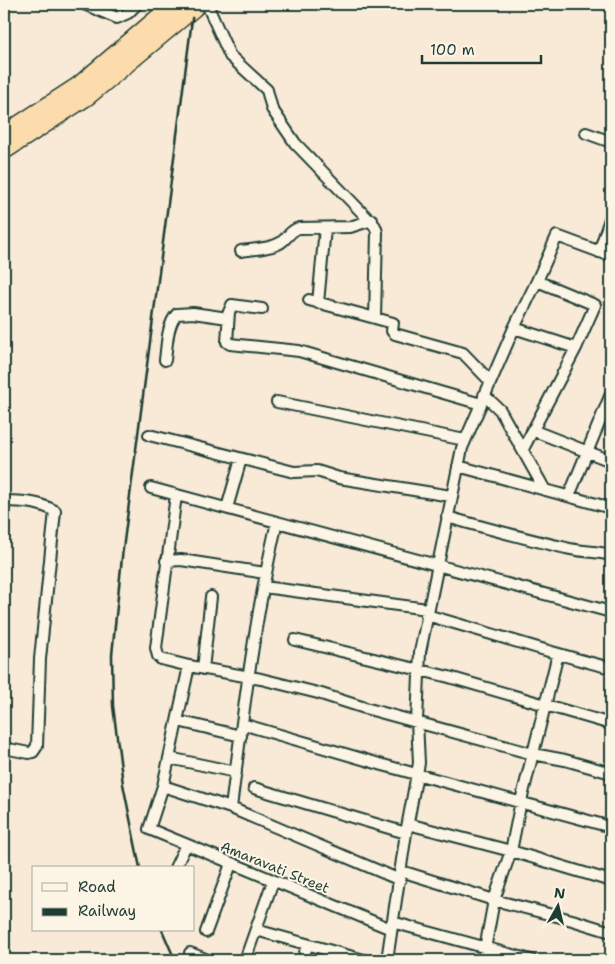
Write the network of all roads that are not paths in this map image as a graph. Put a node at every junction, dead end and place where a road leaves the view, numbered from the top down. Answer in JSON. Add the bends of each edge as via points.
{"nodes":[{"id":1,"x":84,"y":4,"type":"edge"},
{"id":2,"x":137,"y":4,"type":"edge"},
{"id":3,"x":176,"y":4,"type":"edge"},
{"id":4,"x":200,"y":5,"type":"edge"},
{"id":5,"x":586,"y":133,"type":"dead end"},
{"id":6,"x":4,"y":135,"type":"edge"},
{"id":7,"x":611,"y":142,"type":"edge"},
{"id":8,"x":4,"y":150,"type":"edge"},
{"id":9,"x":611,"y":216,"type":"edge"},
{"id":10,"x":372,"y":220,"type":"junction"},
{"id":11,"x":324,"y":228,"type":"junction"},
{"id":12,"x":240,"y":251,"type":"dead end"},
{"id":13,"x":599,"y":252,"type":"junction"},
{"id":14,"x":611,"y":256,"type":"edge"},
{"id":15,"x":537,"y":282,"type":"junction"},
{"id":16,"x":262,"y":309,"type":"dead end"},
{"id":17,"x":228,"y":318,"type":"junction"},
{"id":18,"x":375,"y":318,"type":"junction"},
{"id":19,"x":514,"y":328,"type":"junction"},
{"id":20,"x":576,"y":348,"type":"junction"},
{"id":21,"x":165,"y":360,"type":"dead end"},
{"id":22,"x":490,"y":381,"type":"junction"},
{"id":23,"x":611,"y":394,"type":"edge"},
{"id":24,"x":483,"y":400,"type":"junction"},
{"id":25,"x":277,"y":402,"type":"dead end"},
{"id":26,"x":608,"y":409,"type":"edge"},
{"id":27,"x":532,"y":430,"type":"junction"},
{"id":28,"x":149,"y":435,"type":"dead end"},
{"id":29,"x":465,"y":440,"type":"junction"},
{"id":30,"x":523,"y":449,"type":"junction"},
{"id":31,"x":588,"y":451,"type":"junction"},
{"id":32,"x":241,"y":459,"type":"junction"},
{"id":33,"x":611,"y":461,"type":"edge"},
{"id":34,"x":458,"y":466,"type":"junction"},
{"id":35,"x":151,"y":488,"type":"dead end"},
{"id":36,"x":545,"y":490,"type":"junction"},
{"id":37,"x":176,"y":495,"type":"junction"},
{"id":38,"x":451,"y":496,"type":"junction"},
{"id":39,"x":569,"y":496,"type":"junction"},
{"id":40,"x":4,"y":501,"type":"edge"},
{"id":41,"x":227,"y":508,"type":"junction"},
{"id":42,"x":611,"y":508,"type":"edge"},
{"id":43,"x":447,"y":517,"type":"junction"},
{"id":44,"x":277,"y":522,"type":"junction"},
{"id":45,"x":611,"y":556,"type":"edge"},
{"id":46,"x":166,"y":561,"type":"junction"},
{"id":47,"x":437,"y":564,"type":"junction"},
{"id":48,"x":265,"y":573,"type":"junction"},
{"id":49,"x":264,"y":588,"type":"junction"},
{"id":50,"x":212,"y":597,"type":"dead end"},
{"id":51,"x":427,"y":612,"type":"junction"},
{"id":52,"x":611,"y":612,"type":"edge"},
{"id":53,"x":296,"y":640,"type":"dead end"},
{"id":54,"x":558,"y":654,"type":"junction"},
{"id":55,"x":189,"y":666,"type":"junction"},
{"id":56,"x":611,"y":668,"type":"edge"},
{"id":57,"x":203,"y":669,"type":"junction"},
{"id":58,"x":419,"y":670,"type":"junction"},
{"id":59,"x":248,"y":678,"type":"junction"},
{"id":60,"x":545,"y":705,"type":"junction"},
{"id":61,"x":178,"y":721,"type":"junction"},
{"id":62,"x":417,"y":721,"type":"junction"},
{"id":63,"x":242,"y":724,"type":"junction"},
{"id":64,"x":611,"y":724,"type":"edge"},
{"id":65,"x":241,"y":736,"type":"junction"},
{"id":66,"x":4,"y":748,"type":"edge"},
{"id":67,"x":533,"y":754,"type":"junction"},
{"id":68,"x":168,"y":758,"type":"junction"},
{"id":69,"x":236,"y":772,"type":"junction"},
{"id":70,"x":611,"y":773,"type":"edge"},
{"id":71,"x":418,"y":774,"type":"junction"},
{"id":72,"x":163,"y":786,"type":"junction"},
{"id":73,"x":254,"y":788,"type":"dead end"},
{"id":74,"x":521,"y":801,"type":"junction"},
{"id":75,"x":231,"y":808,"type":"junction"},
{"id":76,"x":611,"y":827,"type":"edge"},
{"id":77,"x":407,"y":828,"type":"junction"},
{"id":78,"x":186,"y":845,"type":"junction"},
{"id":79,"x":511,"y":850,"type":"junction"},
{"id":80,"x":231,"y":864,"type":"junction"},
{"id":81,"x":176,"y":866,"type":"edge"},
{"id":82,"x":400,"y":876,"type":"junction"},
{"id":83,"x":273,"y":881,"type":"junction"},
{"id":84,"x":611,"y":881,"type":"edge"},
{"id":85,"x":494,"y":900,"type":"junction"},
{"id":86,"x":392,"y":926,"type":"junction"},
{"id":87,"x":256,"y":930,"type":"junction"},
{"id":88,"x":206,"y":932,"type":"dead end"},
{"id":89,"x":611,"y":932,"type":"edge"},
{"id":90,"x":307,"y":944,"type":"junction"},
{"id":91,"x":485,"y":949,"type":"junction"},
{"id":92,"x":190,"y":952,"type":"dead end"},
{"id":93,"x":208,"y":960,"type":"edge"},
{"id":94,"x":245,"y":960,"type":"edge"},
{"id":95,"x":303,"y":960,"type":"edge"},
{"id":96,"x":364,"y":960,"type":"edge"},
{"id":97,"x":387,"y":960,"type":"edge"},
{"id":98,"x":483,"y":960,"type":"edge"},
{"id":99,"x":530,"y":960,"type":"edge"}],
"edges":[{"from":1,"to":2,"type":"street","via":[[117,18]]},
{"from":3,"to":6,"type":"highway","via":[[79,86]]},
{"from":4,"to":8,"type":"highway","via":[[87,96]]},
{"from":4,"to":10,"type":"street","via":[[209,9],[230,56],[266,90],[272,109],[295,144]]},
{"from":5,"to":7,"type":"street"},
{"from":9,"to":13,"type":"street"},
{"from":10,"to":11,"type":"street","via":[[350,227]]},
{"from":10,"to":18,"type":"street","via":[[377,232]]},
{"from":11,"to":12,"type":"street","via":[[294,229],[274,246]]},
{"from":11,"to":18,"type":"street","via":[[314,301]]},
{"from":13,"to":14,"type":"street"},
{"from":13,"to":15,"type":"street","via":[[557,236]]},
{"from":15,"to":19,"type":"street"},
{"from":15,"to":20,"type":"street","via":[[595,305]]},
{"from":16,"to":17,"type":"street","via":[[232,305]]},
{"from":17,"to":21,"type":"street","via":[[177,314],[170,326]]},
{"from":17,"to":24,"type":"street","via":[[226,339],[230,344],[298,352]]},
{"from":18,"to":22,"type":"street","via":[[393,324],[395,334],[463,353]]},
{"from":19,"to":20,"type":"street"},
{"from":19,"to":22,"type":"street"},
{"from":20,"to":27,"type":"street"},
{"from":22,"to":24,"type":"street"},
{"from":23,"to":26,"type":"street"},
{"from":24,"to":29,"type":"street"},
{"from":24,"to":30,"type":"street","via":[[500,410]]},
{"from":25,"to":29,"type":"street"},
{"from":26,"to":31,"type":"street"},
{"from":27,"to":30,"type":"street"},
{"from":27,"to":31,"type":"street"},
{"from":28,"to":32,"type":"street"},
{"from":29,"to":34,"type":"street"},
{"from":30,"to":36,"type":"street"},
{"from":31,"to":33,"type":"street"},
{"from":31,"to":39,"type":"street"},
{"from":32,"to":38,"type":"street","via":[[294,472],[317,471],[339,478]]},
{"from":32,"to":41,"type":"street"},
{"from":34,"to":36,"type":"street"},
{"from":34,"to":38,"type":"street"},
{"from":35,"to":37,"type":"street"},
{"from":36,"to":39,"type":"street"},
{"from":37,"to":41,"type":"street"},
{"from":37,"to":46,"type":"street"},
{"from":38,"to":43,"type":"street"},
{"from":39,"to":42,"type":"street"},
{"from":40,"to":66,"type":"street","via":[[36,503],[55,511],[40,659],[37,746],[29,753]]},
{"from":41,"to":44,"type":"street"},
{"from":43,"to":45,"type":"street","via":[[533,541]]},
{"from":43,"to":47,"type":"street"},
{"from":44,"to":47,"type":"street"},
{"from":44,"to":48,"type":"street"},
{"from":46,"to":48,"type":"street","via":[[181,560]]},
{"from":46,"to":55,"type":"street","via":[[156,648],[161,659]]},
{"from":47,"to":51,"type":"street"},
{"from":47,"to":52,"type":"street"},
{"from":48,"to":49,"type":"street"},
{"from":49,"to":51,"type":"street"},
{"from":49,"to":59,"type":"street"},
{"from":50,"to":57,"type":"street"},
{"from":51,"to":54,"type":"street"},
{"from":51,"to":58,"type":"street"},
{"from":53,"to":58,"type":"street"},
{"from":54,"to":56,"type":"street"},
{"from":54,"to":60,"type":"street"},
{"from":55,"to":57,"type":"street"},
{"from":55,"to":61,"type":"street"},
{"from":57,"to":59,"type":"street"},
{"from":58,"to":60,"type":"street"},
{"from":58,"to":62,"type":"street"},
{"from":59,"to":62,"type":"street","via":[[318,693]]},
{"from":59,"to":63,"type":"street"},
{"from":60,"to":64,"type":"street"},
{"from":60,"to":67,"type":"street"},
{"from":61,"to":65,"type":"street"},
{"from":61,"to":68,"type":"street"},
{"from":62,"to":67,"type":"street"},
{"from":62,"to":71,"type":"street"},
{"from":63,"to":65,"type":"street"},
{"from":63,"to":71,"type":"street"},
{"from":65,"to":69,"type":"street"},
{"from":67,"to":70,"type":"street"},
{"from":67,"to":74,"type":"street"},
{"from":68,"to":69,"type":"street"},
{"from":68,"to":72,"type":"street"},
{"from":69,"to":75,"type":"street"},
{"from":71,"to":74,"type":"street"},
{"from":71,"to":77,"type":"street"},
{"from":72,"to":75,"type":"street"},
{"from":72,"to":78,"type":"street","name":"Amaravati Street","via":[[149,829]]},
{"from":73,"to":77,"type":"street"},
{"from":74,"to":76,"type":"street"},
{"from":74,"to":79,"type":"street"},
{"from":75,"to":82,"type":"street"},
{"from":77,"to":79,"type":"street"},
{"from":77,"to":82,"type":"street"},
{"from":78,"to":80,"type":"street","name":"Amaravati Street"},
{"from":78,"to":81,"type":"street"},
{"from":79,"to":84,"type":"street"},
{"from":79,"to":85,"type":"street"},
{"from":80,"to":83,"type":"street","name":"Amaravati Street"},
{"from":80,"to":88,"type":"street"},
{"from":82,"to":85,"type":"street"},
{"from":82,"to":86,"type":"street"},
{"from":83,"to":86,"type":"street","name":"Amaravati Street"},
{"from":83,"to":87,"type":"street"},
{"from":85,"to":89,"type":"street"},
{"from":85,"to":91,"type":"street"},
{"from":86,"to":91,"type":"street","name":"Amaravati Street"},
{"from":86,"to":97,"type":"street"},
{"from":87,"to":90,"type":"street"},
{"from":87,"to":94,"type":"street"},
{"from":90,"to":95,"type":"street"},
{"from":90,"to":96,"type":"street"},
{"from":91,"to":98,"type":"street"},
{"from":91,"to":99,"type":"street","name":"Amaravati Street"},
{"from":92,"to":93,"type":"street"}]}
